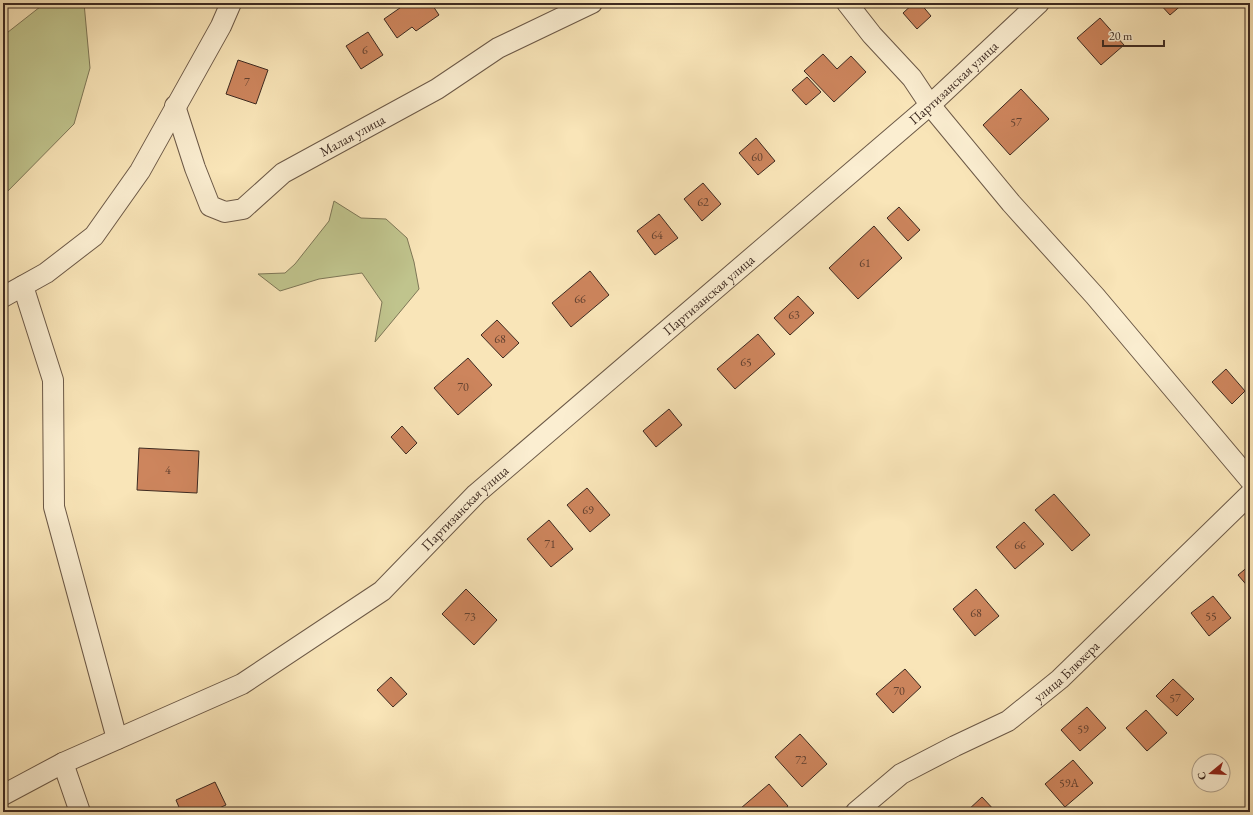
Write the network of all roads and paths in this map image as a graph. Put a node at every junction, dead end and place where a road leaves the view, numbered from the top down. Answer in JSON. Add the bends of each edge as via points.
{"nodes":[{"id":1,"x":231,"y":3,"type":"edge"},
{"id":2,"x":592,"y":3,"type":"edge"},
{"id":3,"x":847,"y":3,"type":"edge"},
{"id":4,"x":1039,"y":3,"type":"edge"},
{"id":5,"x":930,"y":105,"type":"junction"},
{"id":6,"x":175,"y":106,"type":"junction"},
{"id":7,"x":22,"y":286,"type":"junction"},
{"id":8,"x":3,"y":297,"type":"edge"},
{"id":9,"x":1250,"y":480,"type":"edge"},
{"id":10,"x":1250,"y":494,"type":"edge"},
{"id":11,"x":117,"y":739,"type":"junction"},
{"id":12,"x":63,"y":763,"type":"junction"},
{"id":13,"x":3,"y":794,"type":"edge"},
{"id":14,"x":80,"y":812,"type":"edge"},
{"id":15,"x":856,"y":812,"type":"edge"}],
"edges":[{"from":1,"to":6,"type":"street","via":[[221,26]]},
{"from":2,"to":6,"type":"street","name":"Малая улица","via":[[498,48],[437,89],[283,173],[243,209],[225,212],[210,206]]},
{"from":3,"to":5,"type":"street","via":[[912,78]]},
{"from":4,"to":5,"type":"street","name":"Партизанская улица"},
{"from":5,"to":9,"type":"street"},
{"from":5,"to":11,"type":"street","name":"Партизанская улица","via":[[476,494],[382,590],[242,684]]},
{"from":6,"to":7,"type":"street","via":[[140,171],[94,236],[46,272]]},
{"from":7,"to":8,"type":"street"},
{"from":7,"to":11,"type":"street","via":[[53,380],[54,507]]},
{"from":10,"to":15,"type":"street","name":"улица Блюхера","via":[[1060,679],[1008,721],[901,774]]},
{"from":11,"to":12,"type":"street","name":"Партизанская улица"},
{"from":12,"to":13,"type":"street","name":"Партизанская улица"},
{"from":12,"to":14,"type":"street"}]}
